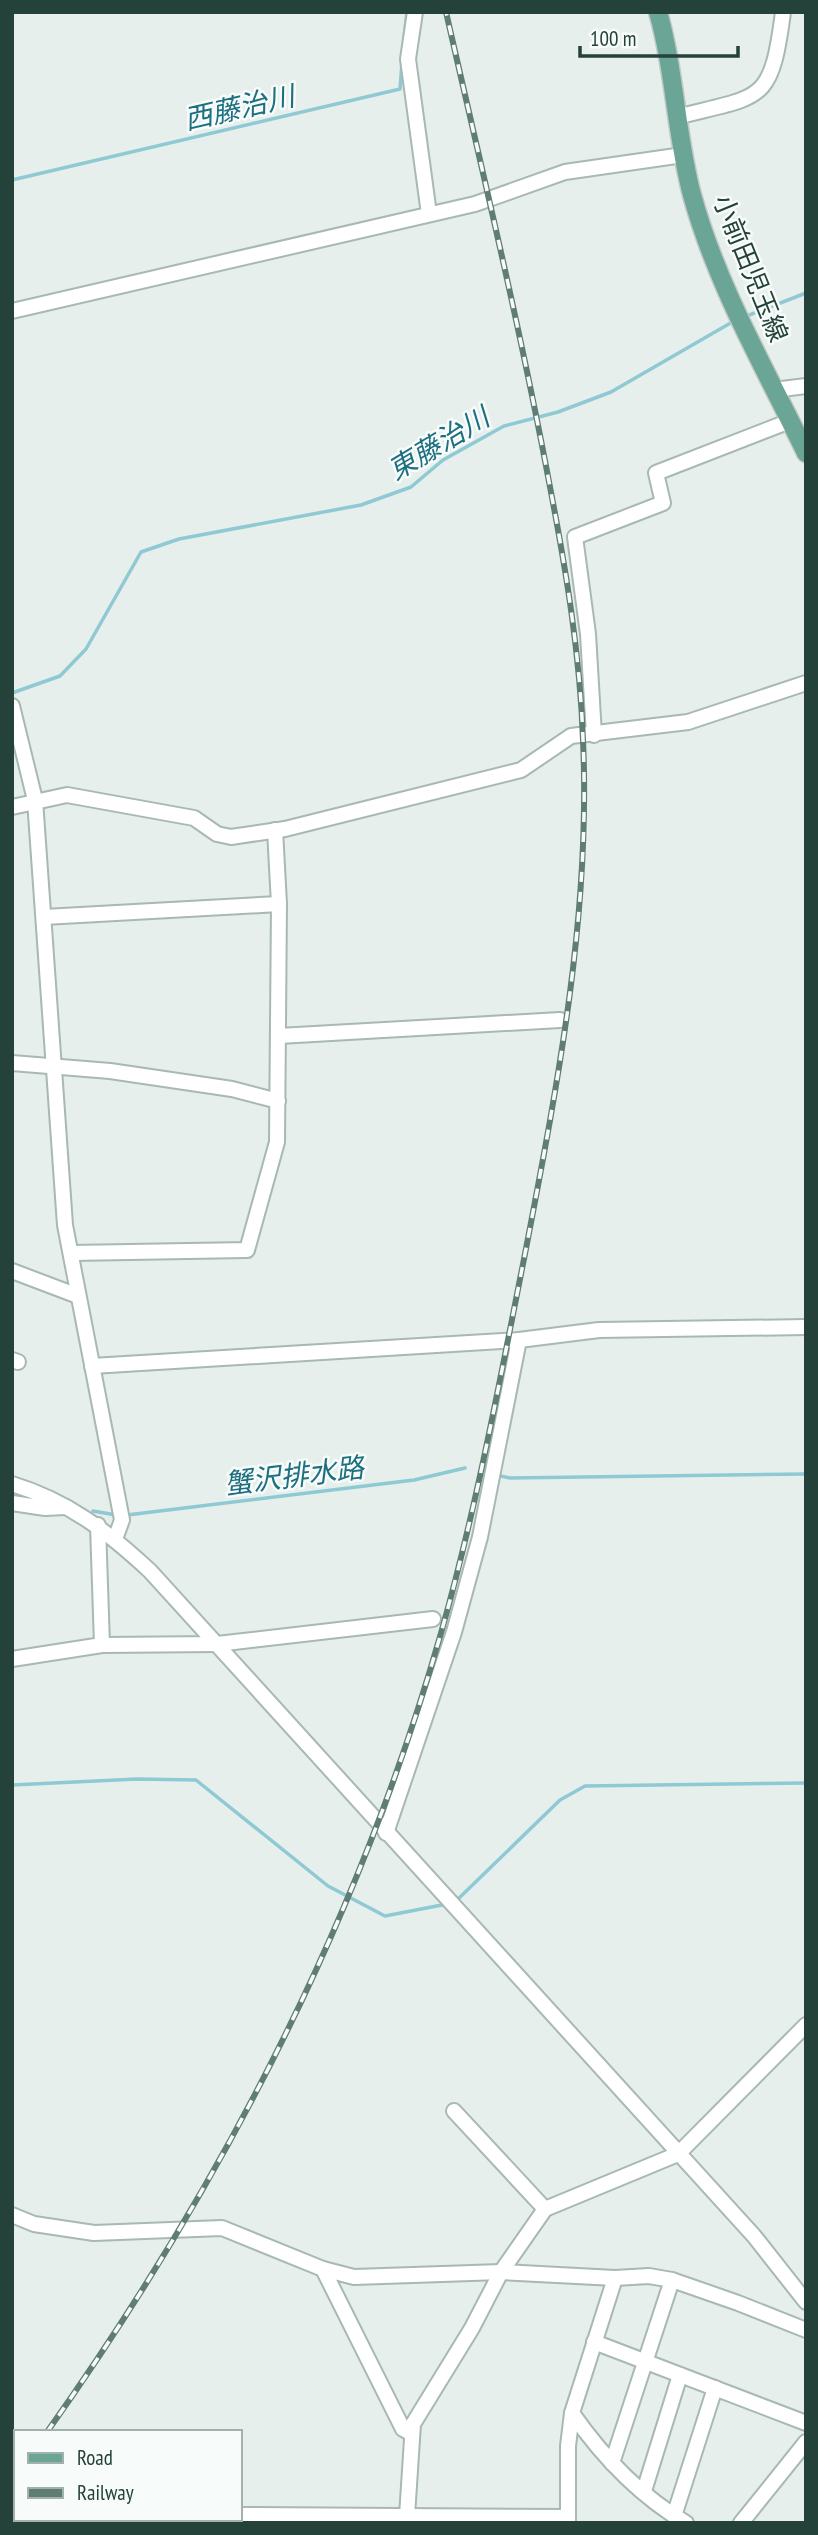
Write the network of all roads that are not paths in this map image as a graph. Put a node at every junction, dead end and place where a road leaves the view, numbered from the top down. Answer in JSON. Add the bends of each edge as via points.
{"nodes":[{"id":1,"x":415,"y":12,"type":"edge"},
{"id":2,"x":658,"y":12,"type":"edge"},
{"id":3,"x":783,"y":12,"type":"edge"},
{"id":4,"x":677,"y":117,"type":"junction"},
{"id":5,"x":683,"y":155,"type":"junction"},
{"id":6,"x":429,"y":215,"type":"junction"},
{"id":7,"x":12,"y":311,"type":"edge"},
{"id":8,"x":806,"y":386,"type":"edge"},
{"id":9,"x":774,"y":390,"type":"junction"},
{"id":10,"x":790,"y":421,"type":"junction"},
{"id":11,"x":806,"y":453,"type":"edge"},
{"id":12,"x":806,"y":683,"type":"edge"},
{"id":13,"x":12,"y":706,"type":"edge"},
{"id":14,"x":594,"y":736,"type":"junction"},
{"id":15,"x":35,"y":800,"type":"junction"},
{"id":16,"x":12,"y":807,"type":"edge"},
{"id":17,"x":275,"y":831,"type":"junction"},
{"id":18,"x":279,"y":904,"type":"junction"},
{"id":19,"x":44,"y":917,"type":"junction"},
{"id":20,"x":560,"y":1020,"type":"dead end"},
{"id":21,"x":279,"y":1036,"type":"junction"},
{"id":22,"x":12,"y":1063,"type":"edge"},
{"id":23,"x":55,"y":1069,"type":"junction"},
{"id":24,"x":278,"y":1101,"type":"junction"},
{"id":25,"x":71,"y":1253,"type":"junction"},
{"id":26,"x":12,"y":1271,"type":"edge"},
{"id":27,"x":78,"y":1296,"type":"junction"},
{"id":28,"x":806,"y":1327,"type":"edge"},
{"id":29,"x":519,"y":1340,"type":"junction"},
{"id":30,"x":92,"y":1366,"type":"junction"},
{"id":31,"x":12,"y":1484,"type":"edge"},
{"id":32,"x":12,"y":1503,"type":"edge"},
{"id":33,"x":68,"y":1507,"type":"junction"},
{"id":34,"x":98,"y":1525,"type":"junction"},
{"id":35,"x":115,"y":1539,"type":"junction"},
{"id":36,"x":433,"y":1619,"type":"dead end"},
{"id":37,"x":102,"y":1644,"type":"junction"},
{"id":38,"x":217,"y":1644,"type":"junction"},
{"id":39,"x":12,"y":1659,"type":"edge"},
{"id":40,"x":386,"y":1833,"type":"junction"},
{"id":41,"x":806,"y":2025,"type":"edge"},
{"id":42,"x":454,"y":2110,"type":"dead end"},
{"id":43,"x":678,"y":2154,"type":"junction"},
{"id":44,"x":545,"y":2208,"type":"junction"},
{"id":45,"x":12,"y":2215,"type":"edge"},
{"id":46,"x":323,"y":2269,"type":"junction"},
{"id":47,"x":501,"y":2272,"type":"junction"},
{"id":48,"x":615,"y":2278,"type":"junction"},
{"id":49,"x":671,"y":2280,"type":"junction"},
{"id":50,"x":806,"y":2302,"type":"edge"},
{"id":51,"x":806,"y":2330,"type":"edge"},
{"id":52,"x":594,"y":2342,"type":"junction"},
{"id":53,"x":645,"y":2362,"type":"junction"},
{"id":54,"x":680,"y":2375,"type":"junction"},
{"id":55,"x":715,"y":2388,"type":"junction"},
{"id":56,"x":572,"y":2413,"type":"junction"},
{"id":57,"x":806,"y":2423,"type":"edge"},
{"id":58,"x":410,"y":2433,"type":"junction"},
{"id":59,"x":806,"y":2442,"type":"edge"},
{"id":60,"x":612,"y":2463,"type":"junction"},
{"id":61,"x":644,"y":2491,"type":"junction"},
{"id":62,"x":242,"y":2515,"type":"edge"},
{"id":63,"x":407,"y":2516,"type":"junction"},
{"id":64,"x":680,"y":2519,"type":"edge"},
{"id":65,"x":568,"y":2520,"type":"edge"},
{"id":66,"x":741,"y":2523,"type":"edge"}],
"edges":[{"from":1,"to":6,"type":"street","via":[[408,59]]},
{"from":2,"to":4,"type":"main road","name":"小前田児玉線"},
{"from":3,"to":4,"type":"street","via":[[775,65],[761,90]]},
{"from":4,"to":5,"type":"main road","name":"小前田児玉線"},
{"from":5,"to":6,"type":"street","via":[[565,172],[488,201]]},
{"from":5,"to":9,"type":"main road","name":"小前田児玉線","via":[[714,261]]},
{"from":6,"to":7,"type":"street"},
{"from":8,"to":9,"type":"street"},
{"from":9,"to":10,"type":"main road","name":"小前田児玉線"},
{"from":10,"to":11,"type":"main road","name":"小前田児玉線"},
{"from":10,"to":14,"type":"street","via":[[656,473],[663,503],[575,537],[589,634]]},
{"from":12,"to":14,"type":"street","via":[[688,722]]},
{"from":13,"to":15,"type":"street"},
{"from":14,"to":17,"type":"street","via":[[571,736],[521,770]]},
{"from":15,"to":16,"type":"street"},
{"from":15,"to":17,"type":"street","via":[[67,795],[122,803],[194,818],[217,834],[231,836]]},
{"from":15,"to":19,"type":"street"},
{"from":17,"to":18,"type":"street"},
{"from":18,"to":19,"type":"street"},
{"from":18,"to":21,"type":"street"},
{"from":19,"to":23,"type":"street"},
{"from":20,"to":21,"type":"street"},
{"from":21,"to":24,"type":"street"},
{"from":22,"to":23,"type":"street"},
{"from":23,"to":24,"type":"street","via":[[110,1071],[232,1089]]},
{"from":23,"to":25,"type":"street","via":[[65,1225]]},
{"from":24,"to":25,"type":"street","via":[[277,1142],[247,1250]]},
{"from":25,"to":27,"type":"street"},
{"from":26,"to":27,"type":"street"},
{"from":27,"to":30,"type":"street"},
{"from":28,"to":29,"type":"street","via":[[599,1330]]},
{"from":29,"to":30,"type":"street"},
{"from":29,"to":40,"type":"street","via":[[480,1537],[454,1632]]},
{"from":30,"to":35,"type":"street","via":[[122,1520]]},
{"from":31,"to":33,"type":"street"},
{"from":32,"to":33,"type":"street"},
{"from":33,"to":34,"type":"street"},
{"from":34,"to":35,"type":"street"},
{"from":34,"to":37,"type":"street"},
{"from":35,"to":38,"type":"street"},
{"from":36,"to":38,"type":"street"},
{"from":37,"to":38,"type":"street"},
{"from":37,"to":39,"type":"street"},
{"from":38,"to":40,"type":"street"},
{"from":40,"to":43,"type":"street"},
{"from":41,"to":43,"type":"street"},
{"from":42,"to":44,"type":"street"},
{"from":43,"to":44,"type":"street"},
{"from":43,"to":50,"type":"street","via":[[754,2236]]},
{"from":44,"to":47,"type":"street"},
{"from":45,"to":46,"type":"street","via":[[34,2224],[94,2233],[222,2228]]},
{"from":46,"to":47,"type":"street","via":[[354,2277]]},
{"from":46,"to":58,"type":"street","via":[[403,2429]]},
{"from":47,"to":48,"type":"street"},
{"from":47,"to":58,"type":"street"},
{"from":48,"to":49,"type":"street"},
{"from":48,"to":52,"type":"street"},
{"from":49,"to":51,"type":"street"},
{"from":49,"to":53,"type":"street"},
{"from":52,"to":53,"type":"street"},
{"from":52,"to":56,"type":"street"},
{"from":53,"to":54,"type":"street"},
{"from":53,"to":60,"type":"street"},
{"from":54,"to":55,"type":"street"},
{"from":54,"to":61,"type":"street"},
{"from":55,"to":57,"type":"street"},
{"from":55,"to":64,"type":"street"},
{"from":56,"to":60,"type":"street"},
{"from":56,"to":65,"type":"street"},
{"from":58,"to":63,"type":"street"},
{"from":59,"to":66,"type":"street"},
{"from":60,"to":61,"type":"street"},
{"from":61,"to":64,"type":"street"},
{"from":62,"to":63,"type":"street"},
{"from":63,"to":65,"type":"street"}]}
